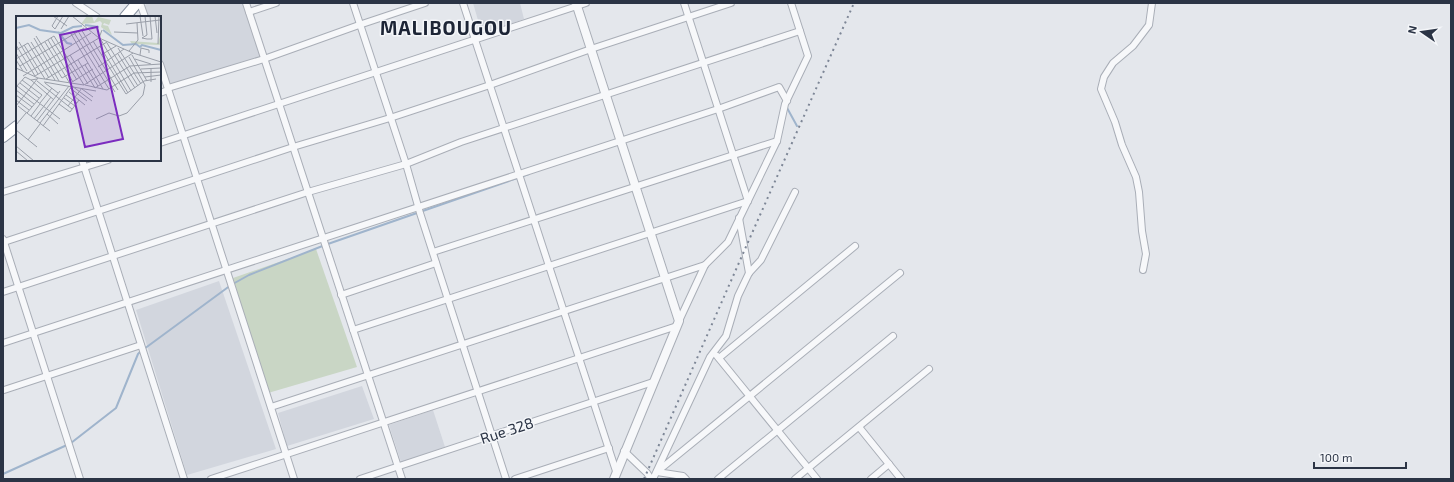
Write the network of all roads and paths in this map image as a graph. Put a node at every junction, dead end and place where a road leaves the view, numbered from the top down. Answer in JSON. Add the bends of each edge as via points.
{"nodes":[{"id":1,"x":76,"y":3,"type":"edge"},
{"id":2,"x":139,"y":3,"type":"edge"},
{"id":3,"x":246,"y":3,"type":"edge"},
{"id":4,"x":276,"y":3,"type":"edge"},
{"id":5,"x":352,"y":3,"type":"edge"},
{"id":6,"x":425,"y":3,"type":"edge"},
{"id":7,"x":463,"y":3,"type":"edge"},
{"id":8,"x":586,"y":3,"type":"edge"},
{"id":9,"x":684,"y":3,"type":"edge"},
{"id":10,"x":731,"y":3,"type":"edge"},
{"id":11,"x":791,"y":3,"type":"edge"},
{"id":12,"x":1152,"y":3,"type":"edge"},
{"id":13,"x":577,"y":4,"type":"edge"},
{"id":14,"x":249,"y":12,"type":"junction"},
{"id":15,"x":96,"y":16,"type":"edge"},
{"id":16,"x":127,"y":16,"type":"edge"},
{"id":17,"x":145,"y":16,"type":"edge"},
{"id":18,"x":688,"y":17,"type":"junction"},
{"id":19,"x":360,"y":24,"type":"junction"},
{"id":20,"x":800,"y":31,"type":"junction"},
{"id":21,"x":475,"y":40,"type":"junction"},
{"id":22,"x":591,"y":49,"type":"junction"},
{"id":23,"x":264,"y":59,"type":"junction"},
{"id":24,"x":703,"y":63,"type":"junction"},
{"id":25,"x":161,"y":67,"type":"edge"},
{"id":26,"x":375,"y":72,"type":"junction"},
{"id":27,"x":490,"y":86,"type":"junction"},
{"id":28,"x":168,"y":89,"type":"junction"},
{"id":29,"x":161,"y":92,"type":"edge"},
{"id":30,"x":606,"y":95,"type":"junction"},
{"id":31,"x":787,"y":101,"type":"junction"},
{"id":32,"x":279,"y":104,"type":"junction"},
{"id":33,"x":718,"y":108,"type":"junction"},
{"id":34,"x":390,"y":118,"type":"junction"},
{"id":35,"x":16,"y":127,"type":"edge"},
{"id":36,"x":504,"y":128,"type":"junction"},
{"id":37,"x":183,"y":135,"type":"junction"},
{"id":38,"x":3,"y":136,"type":"edge"},
{"id":39,"x":620,"y":141,"type":"junction"},
{"id":40,"x":776,"y":141,"type":"junction"},
{"id":41,"x":161,"y":143,"type":"edge"},
{"id":42,"x":293,"y":147,"type":"junction"},
{"id":43,"x":733,"y":154,"type":"junction"},
{"id":44,"x":82,"y":161,"type":"edge"},
{"id":45,"x":105,"y":161,"type":"edge"},
{"id":46,"x":406,"y":164,"type":"junction"},
{"id":47,"x":84,"y":168,"type":"junction"},
{"id":48,"x":519,"y":174,"type":"junction"},
{"id":49,"x":197,"y":178,"type":"junction"},
{"id":50,"x":635,"y":186,"type":"junction"},
{"id":51,"x":3,"y":192,"type":"edge"},
{"id":52,"x":308,"y":192,"type":"junction"},
{"id":53,"x":795,"y":192,"type":"dead end"},
{"id":54,"x":748,"y":201,"type":"junction"},
{"id":55,"x":418,"y":207,"type":"junction"},
{"id":56,"x":98,"y":211,"type":"junction"},
{"id":57,"x":739,"y":218,"type":"junction"},
{"id":58,"x":534,"y":220,"type":"junction"},
{"id":59,"x":212,"y":224,"type":"junction"},
{"id":60,"x":650,"y":233,"type":"junction"},
{"id":61,"x":323,"y":238,"type":"junction"},
{"id":62,"x":4,"y":240,"type":"edge"},
{"id":63,"x":855,"y":246,"type":"dead end"},
{"id":64,"x":433,"y":252,"type":"junction"},
{"id":65,"x":113,"y":256,"type":"junction"},
{"id":66,"x":436,"y":263,"type":"junction"},
{"id":67,"x":705,"y":265,"type":"junction"},
{"id":68,"x":549,"y":266,"type":"junction"},
{"id":69,"x":226,"y":270,"type":"junction"},
{"id":70,"x":1143,"y":270,"type":"dead end"},
{"id":71,"x":749,"y":273,"type":"junction"},
{"id":72,"x":900,"y":273,"type":"dead end"},
{"id":73,"x":665,"y":278,"type":"junction"},
{"id":74,"x":19,"y":287,"type":"junction"},
{"id":75,"x":3,"y":292,"type":"edge"},
{"id":76,"x":342,"y":295,"type":"junction"},
{"id":77,"x":448,"y":299,"type":"junction"},
{"id":78,"x":128,"y":302,"type":"junction"},
{"id":79,"x":564,"y":311,"type":"junction"},
{"id":80,"x":678,"y":324,"type":"junction"},
{"id":81,"x":353,"y":330,"type":"junction"},
{"id":82,"x":33,"y":333,"type":"junction"},
{"id":83,"x":893,"y":336,"type":"dead end"},
{"id":84,"x":3,"y":343,"type":"edge"},
{"id":85,"x":462,"y":344,"type":"junction"},
{"id":86,"x":141,"y":345,"type":"junction"},
{"id":87,"x":714,"y":351,"type":"junction"},
{"id":88,"x":579,"y":358,"type":"junction"},
{"id":89,"x":719,"y":358,"type":"junction"},
{"id":90,"x":929,"y":369,"type":"dead end"},
{"id":91,"x":368,"y":375,"type":"junction"},
{"id":92,"x":47,"y":376,"type":"junction"},
{"id":93,"x":653,"y":382,"type":"junction"},
{"id":94,"x":4,"y":390,"type":"dead end"},
{"id":95,"x":478,"y":392,"type":"junction"},
{"id":96,"x":750,"y":396,"type":"junction"},
{"id":97,"x":593,"y":402,"type":"junction"},
{"id":98,"x":271,"y":407,"type":"junction"},
{"id":99,"x":384,"y":422,"type":"junction"},
{"id":100,"x":859,"y":427,"type":"junction"},
{"id":101,"x":778,"y":430,"type":"junction"},
{"id":102,"x":492,"y":435,"type":"junction"},
{"id":103,"x":609,"y":448,"type":"junction"},
{"id":104,"x":624,"y":451,"type":"junction"},
{"id":105,"x":286,"y":455,"type":"junction"},
{"id":106,"x":889,"y":464,"type":"junction"},
{"id":107,"x":398,"y":466,"type":"junction"},
{"id":108,"x":808,"y":468,"type":"junction"},
{"id":109,"x":657,"y":472,"type":"junction"},
{"id":110,"x":615,"y":475,"type":"edge"},
{"id":111,"x":80,"y":479,"type":"edge"},
{"id":112,"x":184,"y":479,"type":"edge"},
{"id":113,"x":211,"y":479,"type":"edge"},
{"id":114,"x":294,"y":479,"type":"edge"},
{"id":115,"x":360,"y":479,"type":"edge"},
{"id":116,"x":402,"y":479,"type":"edge"},
{"id":117,"x":506,"y":479,"type":"edge"},
{"id":118,"x":515,"y":479,"type":"edge"},
{"id":119,"x":652,"y":479,"type":"edge"},
{"id":120,"x":686,"y":479,"type":"edge"},
{"id":121,"x":718,"y":479,"type":"edge"},
{"id":122,"x":795,"y":479,"type":"edge"},
{"id":123,"x":817,"y":479,"type":"edge"},
{"id":124,"x":871,"y":479,"type":"edge"},
{"id":125,"x":901,"y":479,"type":"edge"}],
"edges":[{"from":1,"to":15,"type":"street"},
{"from":2,"to":16,"type":"highway"},
{"from":2,"to":17,"type":"street"},
{"from":3,"to":14,"type":"street"},
{"from":4,"to":14,"type":"street"},
{"from":5,"to":19,"type":"street"},
{"from":6,"to":19,"type":"street"},
{"from":7,"to":21,"type":"street"},
{"from":8,"to":13,"type":"street"},
{"from":9,"to":18,"type":"street"},
{"from":10,"to":18,"type":"street"},
{"from":11,"to":20,"type":"street"},
{"from":12,"to":70,"type":"street","via":[[1149,25],[1133,46],[1113,63],[1104,77],[1101,89],[1136,177],[1146,254]]},
{"from":13,"to":21,"type":"street"},
{"from":13,"to":22,"type":"street"},
{"from":14,"to":23,"type":"street"},
{"from":18,"to":22,"type":"street"},
{"from":18,"to":24,"type":"street"},
{"from":19,"to":23,"type":"street"},
{"from":19,"to":26,"type":"street"},
{"from":20,"to":24,"type":"street"},
{"from":20,"to":31,"type":"street","via":[[808,56]]},
{"from":21,"to":26,"type":"street"},
{"from":21,"to":27,"type":"street"},
{"from":22,"to":27,"type":"street"},
{"from":22,"to":30,"type":"street"},
{"from":23,"to":28,"type":"street"},
{"from":23,"to":32,"type":"street"},
{"from":24,"to":30,"type":"street"},
{"from":24,"to":33,"type":"street"},
{"from":25,"to":28,"type":"street"},
{"from":26,"to":32,"type":"street"},
{"from":26,"to":34,"type":"street"},
{"from":27,"to":34,"type":"street"},
{"from":27,"to":36,"type":"street"},
{"from":28,"to":29,"type":"street"},
{"from":28,"to":37,"type":"street"},
{"from":30,"to":36,"type":"street"},
{"from":30,"to":39,"type":"street"},
{"from":31,"to":33,"type":"street","via":[[779,87]]},
{"from":31,"to":40,"type":"street"},
{"from":32,"to":37,"type":"street"},
{"from":32,"to":42,"type":"street"},
{"from":33,"to":39,"type":"street"},
{"from":33,"to":43,"type":"street"},
{"from":34,"to":42,"type":"street"},
{"from":34,"to":46,"type":"street"},
{"from":35,"to":38,"type":"highway"},
{"from":36,"to":46,"type":"street"},
{"from":36,"to":48,"type":"street"},
{"from":37,"to":41,"type":"street"},
{"from":37,"to":49,"type":"street"},
{"from":39,"to":48,"type":"street"},
{"from":39,"to":50,"type":"street"},
{"from":40,"to":43,"type":"street"},
{"from":40,"to":54,"type":"street"},
{"from":42,"to":49,"type":"street"},
{"from":42,"to":52,"type":"street"},
{"from":43,"to":50,"type":"street"},
{"from":43,"to":54,"type":"street"},
{"from":44,"to":47,"type":"street"},
{"from":45,"to":47,"type":"street"},
{"from":46,"to":52,"type":"street"},
{"from":46,"to":55,"type":"street"},
{"from":47,"to":51,"type":"street"},
{"from":47,"to":56,"type":"street"},
{"from":48,"to":55,"type":"street"},
{"from":48,"to":58,"type":"street"},
{"from":49,"to":56,"type":"street"},
{"from":49,"to":59,"type":"street"},
{"from":50,"to":58,"type":"street"},
{"from":50,"to":60,"type":"street"},
{"from":52,"to":59,"type":"street"},
{"from":52,"to":61,"type":"street"},
{"from":53,"to":71,"type":"street","via":[[761,260]]},
{"from":54,"to":57,"type":"street"},
{"from":54,"to":60,"type":"street"},
{"from":55,"to":61,"type":"street"},
{"from":55,"to":64,"type":"street"},
{"from":56,"to":62,"type":"street"},
{"from":56,"to":65,"type":"street"},
{"from":57,"to":67,"type":"street","via":[[728,242]]},
{"from":57,"to":71,"type":"street"},
{"from":58,"to":64,"type":"street"},
{"from":58,"to":68,"type":"street"},
{"from":59,"to":65,"type":"street"},
{"from":59,"to":69,"type":"street"},
{"from":60,"to":68,"type":"street"},
{"from":60,"to":73,"type":"street"},
{"from":61,"to":69,"type":"street"},
{"from":61,"to":76,"type":"street"},
{"from":62,"to":74,"type":"street"},
{"from":63,"to":89,"type":"street"},
{"from":64,"to":66,"type":"street"},
{"from":65,"to":74,"type":"street"},
{"from":65,"to":78,"type":"street"},
{"from":66,"to":76,"type":"street"},
{"from":66,"to":77,"type":"street"},
{"from":67,"to":73,"type":"street"},
{"from":67,"to":80,"type":"street"},
{"from":68,"to":77,"type":"street"},
{"from":68,"to":79,"type":"street"},
{"from":69,"to":78,"type":"street"},
{"from":69,"to":98,"type":"street"},
{"from":71,"to":87,"type":"street","via":[[738,296],[726,336]]},
{"from":72,"to":96,"type":"street"},
{"from":73,"to":79,"type":"street"},
{"from":73,"to":80,"type":"street"},
{"from":74,"to":75,"type":"street"},
{"from":74,"to":82,"type":"street"},
{"from":76,"to":81,"type":"street"},
{"from":77,"to":81,"type":"street"},
{"from":77,"to":85,"type":"street"},
{"from":78,"to":82,"type":"street"},
{"from":78,"to":86,"type":"street"},
{"from":79,"to":85,"type":"street"},
{"from":79,"to":88,"type":"street"},
{"from":80,"to":88,"type":"street"},
{"from":80,"to":93,"type":"street"},
{"from":81,"to":91,"type":"street"},
{"from":82,"to":84,"type":"street"},
{"from":82,"to":92,"type":"street"},
{"from":83,"to":101,"type":"street"},
{"from":85,"to":91,"type":"street"},
{"from":85,"to":95,"type":"street"},
{"from":86,"to":92,"type":"street"},
{"from":86,"to":112,"type":"street"},
{"from":87,"to":89,"type":"street"},
{"from":87,"to":109,"type":"street"},
{"from":88,"to":95,"type":"street"},
{"from":88,"to":97,"type":"street"},
{"from":89,"to":96,"type":"street"},
{"from":90,"to":100,"type":"street"},
{"from":91,"to":98,"type":"street"},
{"from":91,"to":99,"type":"street"},
{"from":92,"to":94,"type":"street"},
{"from":92,"to":111,"type":"street"},
{"from":93,"to":97,"type":"street","name":"Rue 328"},
{"from":93,"to":104,"type":"street"},
{"from":95,"to":99,"type":"street"},
{"from":95,"to":102,"type":"street"},
{"from":96,"to":101,"type":"street"},
{"from":96,"to":109,"type":"street"},
{"from":97,"to":102,"type":"street","name":"Rue 328"},
{"from":97,"to":103,"type":"street"},
{"from":98,"to":105,"type":"street"},
{"from":99,"to":105,"type":"street"},
{"from":99,"to":107,"type":"street"},
{"from":100,"to":106,"type":"street"},
{"from":100,"to":108,"type":"street"},
{"from":101,"to":108,"type":"street"},
{"from":101,"to":121,"type":"street"},
{"from":102,"to":107,"type":"street","name":"Rue 328"},
{"from":102,"to":117,"type":"street"},
{"from":103,"to":110,"type":"street"},
{"from":103,"to":118,"type":"street"},
{"from":104,"to":110,"type":"street"},
{"from":104,"to":119,"type":"street"},
{"from":105,"to":113,"type":"street"},
{"from":105,"to":114,"type":"street"},
{"from":106,"to":124,"type":"street"},
{"from":106,"to":125,"type":"street"},
{"from":107,"to":115,"type":"street","name":"Rue 328"},
{"from":107,"to":116,"type":"street"},
{"from":108,"to":122,"type":"street"},
{"from":108,"to":123,"type":"street"},
{"from":109,"to":119,"type":"street"},
{"from":109,"to":120,"type":"street","via":[[684,476]]}]}
